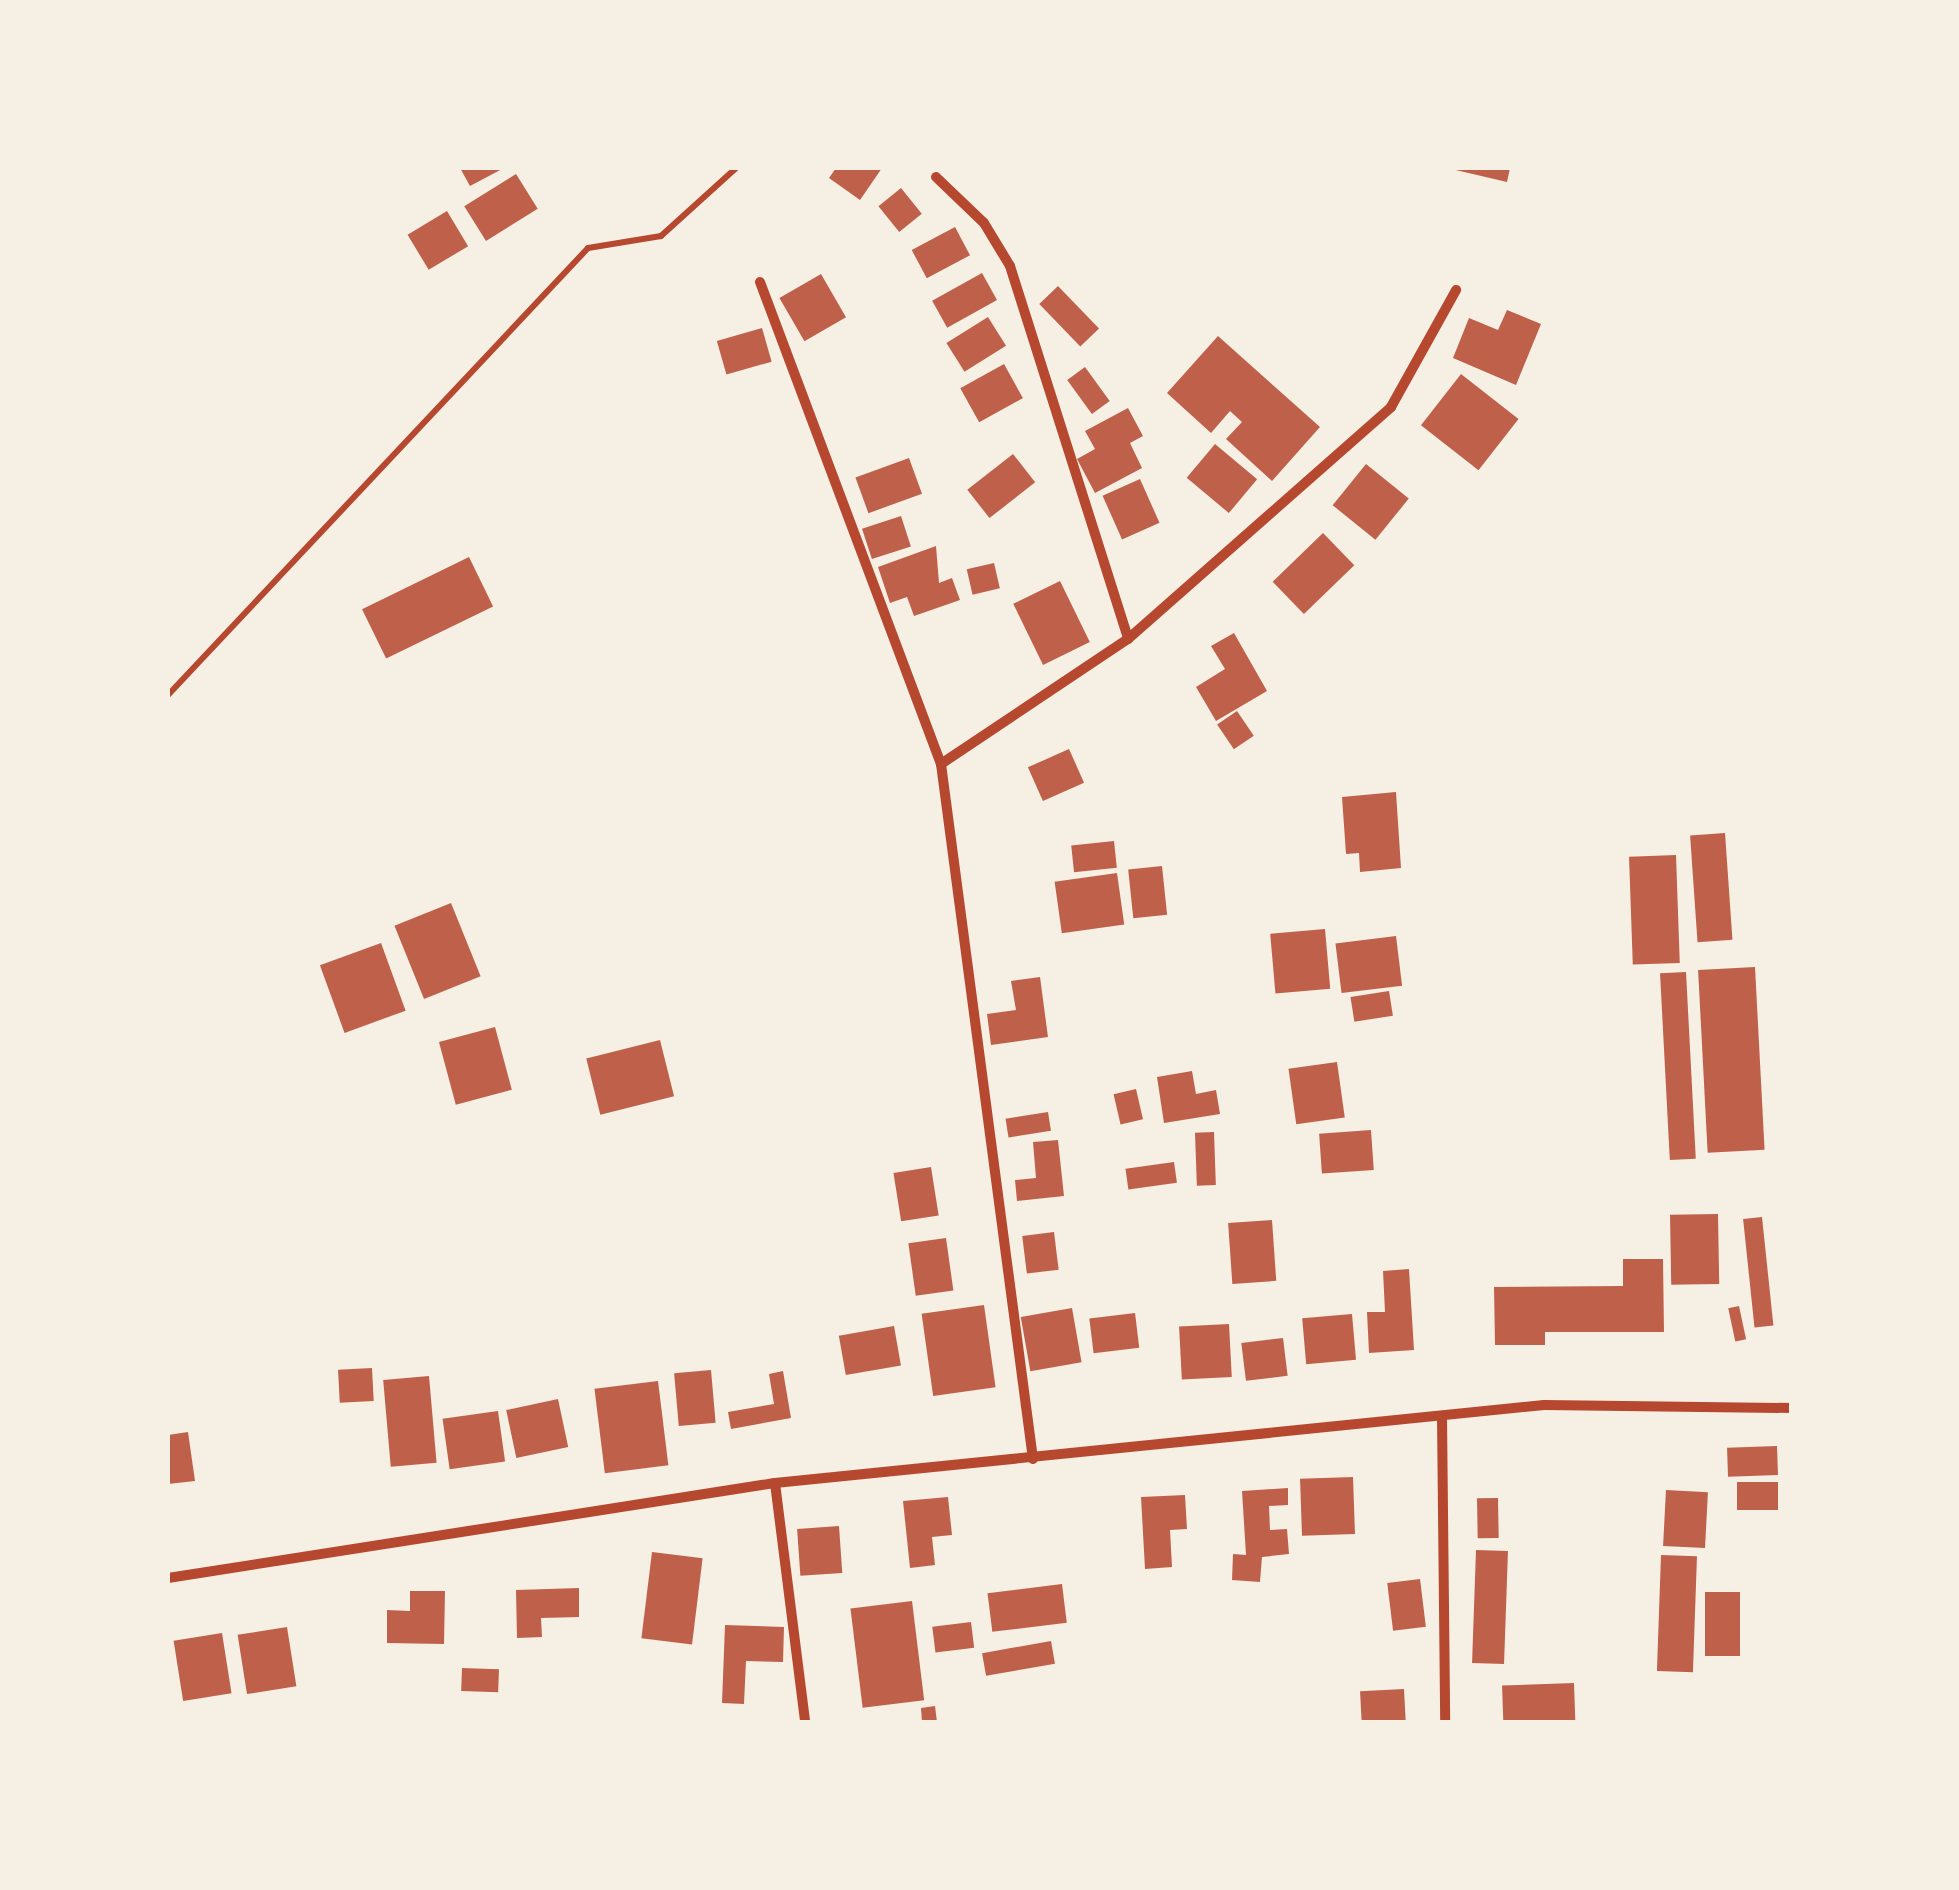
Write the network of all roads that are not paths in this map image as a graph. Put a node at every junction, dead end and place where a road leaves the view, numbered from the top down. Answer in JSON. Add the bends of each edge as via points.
{"nodes":[{"id":1,"x":936,"y":177,"type":"dead end"},
{"id":2,"x":760,"y":282,"type":"dead end"},
{"id":3,"x":1456,"y":290,"type":"dead end"},
{"id":4,"x":1128,"y":638,"type":"junction"},
{"id":5,"x":941,"y":764,"type":"junction"},
{"id":6,"x":1792,"y":1408,"type":"edge"},
{"id":7,"x":1442,"y":1416,"type":"junction"},
{"id":8,"x":1033,"y":1458,"type":"junction"},
{"id":9,"x":775,"y":1483,"type":"junction"},
{"id":10,"x":168,"y":1578,"type":"edge"},
{"id":11,"x":805,"y":1722,"type":"edge"},
{"id":12,"x":1445,"y":1722,"type":"edge"}],
"edges":[{"from":1,"to":4,"type":"street","via":[[984,222],[1010,266]]},
{"from":2,"to":5,"type":"street"},
{"from":3,"to":4,"type":"street","via":[[1391,407]]},
{"from":4,"to":5,"type":"street"},
{"from":5,"to":8,"type":"street"},
{"from":6,"to":7,"type":"street","via":[[1544,1405]]},
{"from":7,"to":8,"type":"street"},
{"from":7,"to":12,"type":"street"},
{"from":8,"to":9,"type":"street"},
{"from":9,"to":10,"type":"street"},
{"from":9,"to":11,"type":"street"}]}
